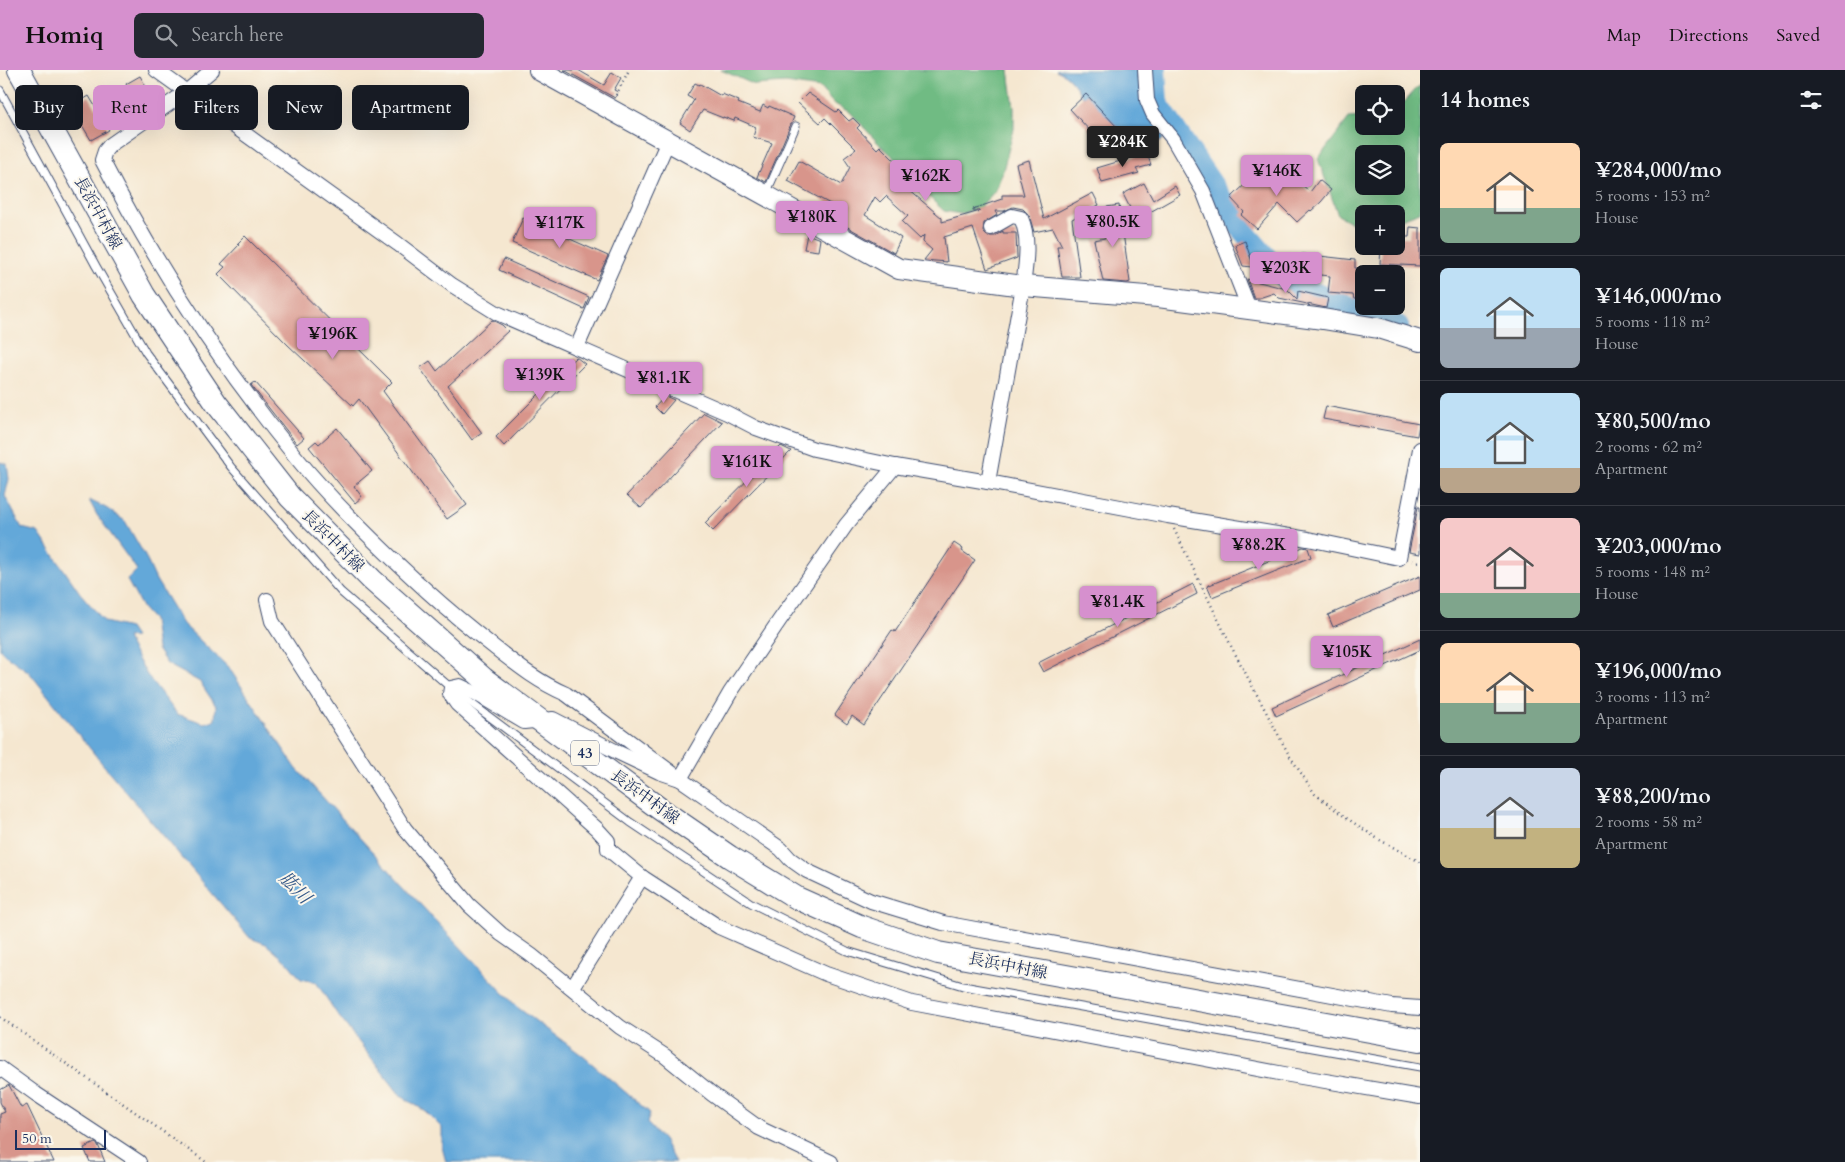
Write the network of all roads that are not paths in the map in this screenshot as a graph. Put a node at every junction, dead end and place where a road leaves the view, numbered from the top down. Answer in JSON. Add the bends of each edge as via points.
{"nodes":[{"id":1,"x":19,"y":70,"type":"edge"},
{"id":2,"x":156,"y":70,"type":"edge"},
{"id":3,"x":212,"y":70,"type":"edge"},
{"id":4,"x":539,"y":70,"type":"edge"},
{"id":5,"x":1145,"y":70,"type":"edge"},
{"id":6,"x":176,"y":85,"type":"edge"},
{"id":7,"x":194,"y":85,"type":"edge"},
{"id":8,"x":0,"y":90,"type":"edge"},
{"id":9,"x":175,"y":100,"type":"edge"},
{"id":10,"x":796,"y":126,"type":"dead end"},
{"id":11,"x":239,"y":130,"type":"edge"},
{"id":12,"x":668,"y":141,"type":"junction"},
{"id":13,"x":765,"y":194,"type":"junction"},
{"id":14,"x":991,"y":228,"type":"dead end"},
{"id":15,"x":1023,"y":286,"type":"junction"},
{"id":16,"x":1250,"y":311,"type":"junction"},
{"id":17,"x":1420,"y":341,"type":"edge"},
{"id":18,"x":577,"y":347,"type":"junction"},
{"id":19,"x":1420,"y":450,"type":"edge"},
{"id":20,"x":895,"y":466,"type":"junction"},
{"id":21,"x":988,"y":482,"type":"junction"},
{"id":22,"x":267,"y":600,"type":"dead end"},
{"id":23,"x":451,"y":688,"type":"junction"},
{"id":24,"x":540,"y":720,"type":"junction"},
{"id":25,"x":680,"y":779,"type":"junction"},
{"id":26,"x":642,"y":877,"type":"junction"},
{"id":27,"x":573,"y":987,"type":"junction"},
{"id":28,"x":1420,"y":1008,"type":"edge"},
{"id":29,"x":1420,"y":1040,"type":"edge"},
{"id":30,"x":1420,"y":1067,"type":"edge"},
{"id":31,"x":0,"y":1068,"type":"edge"},
{"id":32,"x":1420,"y":1097,"type":"edge"},
{"id":33,"x":139,"y":1162,"type":"edge"},
{"id":34,"x":831,"y":1162,"type":"edge"}],
"edges":[{"from":1,"to":24,"type":"main road","name":"長浜中村線","number":"43","via":[[144,295],[216,404],[290,497],[379,587],[484,678]]},
{"from":2,"to":6,"type":"street"},
{"from":3,"to":7,"type":"street"},
{"from":4,"to":12,"type":"street"},
{"from":5,"to":16,"type":"street","via":[[1147,100],[1203,191]]},
{"from":8,"to":23,"type":"lane","via":[[146,352],[231,467],[341,592]]},
{"from":9,"to":25,"type":"street","via":[[110,145],[102,160],[179,296],[243,390],[296,458],[336,502],[454,615],[517,665],[545,685],[566,694]]},
{"from":10,"to":13,"type":"lane"},
{"from":11,"to":18,"type":"street","via":[[452,285],[497,313]]},
{"from":12,"to":13,"type":"street"},
{"from":12,"to":18,"type":"street"},
{"from":13,"to":15,"type":"street","via":[[899,269]]},
{"from":14,"to":15,"type":"street","via":[[1012,216],[1021,218],[1026,244]]},
{"from":15,"to":16,"type":"street","via":[[1158,297]]},
{"from":15,"to":21,"type":"street"},
{"from":16,"to":17,"type":"street","via":[[1378,328]]},
{"from":18,"to":20,"type":"street","via":[[787,440]]},
{"from":19,"to":21,"type":"street","via":[[1399,558]]},
{"from":20,"to":21,"type":"street"},
{"from":20,"to":25,"type":"street","via":[[846,525],[730,693]]},
{"from":22,"to":27,"type":"street","via":[[272,621],[405,829],[469,905]]},
{"from":23,"to":24,"type":"street","via":[[460,686],[524,722]]},
{"from":23,"to":26,"type":"street","via":[[450,694],[457,704],[597,829],[608,841],[608,848]]},
{"from":23,"to":30,"type":"lane","via":[[670,849],[751,902],[848,951],[963,986]]},
{"from":24,"to":25,"type":"street","via":[[553,719]]},
{"from":24,"to":29,"type":"main road","name":"長浜中村線","number":"43","via":[[730,857],[798,898],[862,927],[938,952]]},
{"from":25,"to":28,"type":"street","via":[[781,849],[806,871],[871,901],[943,923],[1392,1006]]},
{"from":26,"to":27,"type":"street"},
{"from":26,"to":32,"type":"street","via":[[718,927],[826,974],[912,1003]]},
{"from":27,"to":34,"type":"street","via":[[620,1027],[665,1056],[759,1128]]},
{"from":31,"to":33,"type":"street"}]}
